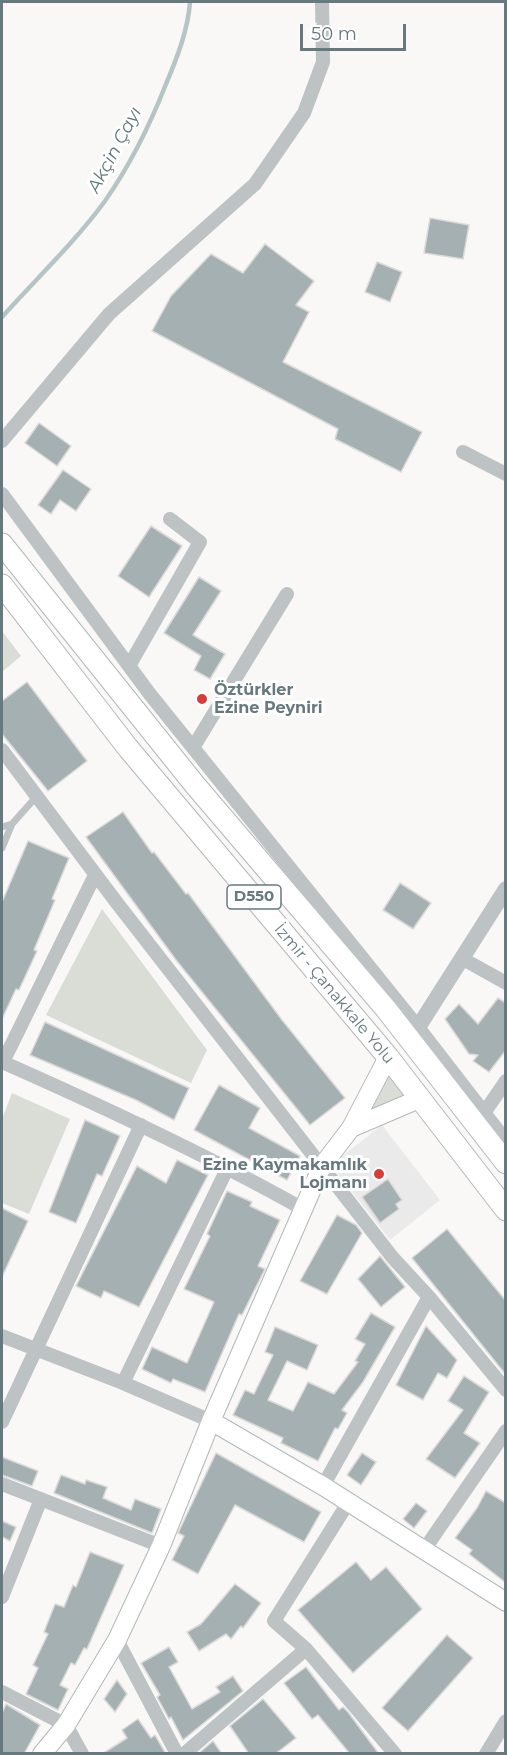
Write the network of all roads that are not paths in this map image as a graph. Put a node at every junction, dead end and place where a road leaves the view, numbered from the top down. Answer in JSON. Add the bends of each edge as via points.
{"nodes":[{"id":1,"x":322,"y":2,"type":"edge"},
{"id":2,"x":2,"y":441,"type":"edge"},
{"id":3,"x":463,"y":452,"type":"dead end"},
{"id":4,"x":506,"y":474,"type":"edge"},
{"id":5,"x":2,"y":494,"type":"edge"},
{"id":6,"x":170,"y":519,"type":"dead end"},
{"id":7,"x":2,"y":544,"type":"edge"},
{"id":8,"x":2,"y":585,"type":"edge"},
{"id":9,"x":287,"y":594,"type":"dead end"},
{"id":10,"x":129,"y":666,"type":"junction"},
{"id":11,"x":194,"y":746,"type":"junction"},
{"id":12,"x":2,"y":750,"type":"edge"},
{"id":13,"x":36,"y":797,"type":"junction"},
{"id":14,"x":12,"y":824,"type":"junction"},
{"id":15,"x":2,"y":827,"type":"edge"},
{"id":16,"x":2,"y":848,"type":"edge"},
{"id":17,"x":95,"y":875,"type":"junction"},
{"id":18,"x":506,"y":889,"type":"edge"},
{"id":19,"x":463,"y":959,"type":"junction"},
{"id":20,"x":506,"y":983,"type":"edge"},
{"id":21,"x":413,"y":1033,"type":"junction"},
{"id":22,"x":388,"y":1057,"type":"junction"},
{"id":23,"x":2,"y":1062,"type":"edge"},
{"id":24,"x":506,"y":1081,"type":"edge"},
{"id":25,"x":419,"y":1099,"type":"junction"},
{"id":26,"x":484,"y":1113,"type":"junction"},
{"id":27,"x":141,"y":1125,"type":"junction"},
{"id":28,"x":351,"y":1128,"type":"junction"},
{"id":29,"x":506,"y":1141,"type":"edge"},
{"id":30,"x":506,"y":1163,"type":"edge"},
{"id":31,"x":322,"y":1166,"type":"junction"},
{"id":32,"x":228,"y":1167,"type":"junction"},
{"id":33,"x":303,"y":1209,"type":"junction"},
{"id":34,"x":506,"y":1210,"type":"edge"},
{"id":35,"x":429,"y":1297,"type":"junction"},
{"id":36,"x":2,"y":1336,"type":"edge"},
{"id":37,"x":34,"y":1348,"type":"junction"},
{"id":38,"x":123,"y":1383,"type":"junction"},
{"id":39,"x":506,"y":1390,"type":"edge"},
{"id":40,"x":211,"y":1421,"type":"junction"},
{"id":41,"x":2,"y":1422,"type":"edge"},
{"id":42,"x":506,"y":1431,"type":"edge"},
{"id":43,"x":2,"y":1484,"type":"edge"},
{"id":44,"x":323,"y":1486,"type":"junction"},
{"id":45,"x":41,"y":1499,"type":"junction"},
{"id":46,"x":348,"y":1503,"type":"junction"},
{"id":47,"x":161,"y":1546,"type":"junction"},
{"id":48,"x":424,"y":1550,"type":"junction"},
{"id":49,"x":2,"y":1597,"type":"edge"},
{"id":50,"x":506,"y":1602,"type":"edge"},
{"id":51,"x":117,"y":1640,"type":"junction"},
{"id":52,"x":306,"y":1649,"type":"junction"},
{"id":53,"x":2,"y":1692,"type":"edge"},
{"id":54,"x":506,"y":1721,"type":"edge"},
{"id":55,"x":66,"y":1725,"type":"junction"},
{"id":56,"x":42,"y":1754,"type":"edge"},
{"id":57,"x":82,"y":1754,"type":"edge"},
{"id":58,"x":177,"y":1754,"type":"edge"},
{"id":59,"x":184,"y":1754,"type":"edge"},
{"id":60,"x":395,"y":1754,"type":"edge"},
{"id":61,"x":486,"y":1754,"type":"edge"}],
"edges":[{"from":1,"to":2,"type":"street","via":[[323,62],[303,113],[255,184],[109,314]]},
{"from":3,"to":4,"type":"street"},
{"from":5,"to":10,"type":"street"},
{"from":6,"to":10,"type":"street","via":[[200,542]]},
{"from":7,"to":21,"type":"highway","name":"İzmir - Çanakkale Yolu","number":"D550","via":[[195,785]]},
{"from":8,"to":22,"type":"highway","name":"İzmir - Çanakkale Yolu","number":"D550","via":[[128,748]]},
{"from":9,"to":11,"type":"street"},
{"from":10,"to":11,"type":"street"},
{"from":11,"to":21,"type":"street"},
{"from":12,"to":13,"type":"street"},
{"from":13,"to":14,"type":"lane"},
{"from":13,"to":17,"type":"street"},
{"from":14,"to":15,"type":"lane"},
{"from":14,"to":16,"type":"lane"},
{"from":17,"to":23,"type":"street"},
{"from":17,"to":31,"type":"street"},
{"from":18,"to":19,"type":"street"},
{"from":19,"to":20,"type":"street"},
{"from":19,"to":21,"type":"street"},
{"from":21,"to":26,"type":"street"},
{"from":21,"to":30,"type":"highway","name":"İzmir - Çanakkale Yolu","number":"D550"},
{"from":22,"to":25,"type":"highway","name":"İzmir - Çanakkale Yolu","number":"D550"},
{"from":22,"to":28,"type":"main road"},
{"from":23,"to":27,"type":"street"},
{"from":24,"to":26,"type":"street"},
{"from":25,"to":28,"type":"main road"},
{"from":25,"to":34,"type":"highway","name":"İzmir - Çanakkale Yolu","number":"D550"},
{"from":26,"to":29,"type":"street"},
{"from":27,"to":32,"type":"street"},
{"from":27,"to":37,"type":"street"},
{"from":28,"to":31,"type":"main road"},
{"from":31,"to":33,"type":"main road"},
{"from":31,"to":35,"type":"street","via":[[393,1258]]},
{"from":32,"to":33,"type":"street"},
{"from":32,"to":38,"type":"street"},
{"from":33,"to":40,"type":"main road"},
{"from":35,"to":39,"type":"street"},
{"from":35,"to":44,"type":"street"},
{"from":36,"to":37,"type":"street"},
{"from":37,"to":38,"type":"street"},
{"from":37,"to":41,"type":"street"},
{"from":38,"to":40,"type":"street"},
{"from":40,"to":44,"type":"main road"},
{"from":40,"to":47,"type":"main road"},
{"from":42,"to":48,"type":"street"},
{"from":43,"to":45,"type":"street"},
{"from":44,"to":46,"type":"main road"},
{"from":45,"to":47,"type":"street"},
{"from":45,"to":49,"type":"street"},
{"from":46,"to":48,"type":"main road"},
{"from":46,"to":52,"type":"street","via":[[274,1621]]},
{"from":47,"to":51,"type":"main road"},
{"from":48,"to":50,"type":"main road"},
{"from":51,"to":55,"type":"main road"},
{"from":51,"to":58,"type":"street"},
{"from":52,"to":59,"type":"street"},
{"from":52,"to":60,"type":"street"},
{"from":53,"to":55,"type":"street"},
{"from":54,"to":61,"type":"street"},
{"from":55,"to":56,"type":"main road"},
{"from":55,"to":57,"type":"street"}]}
